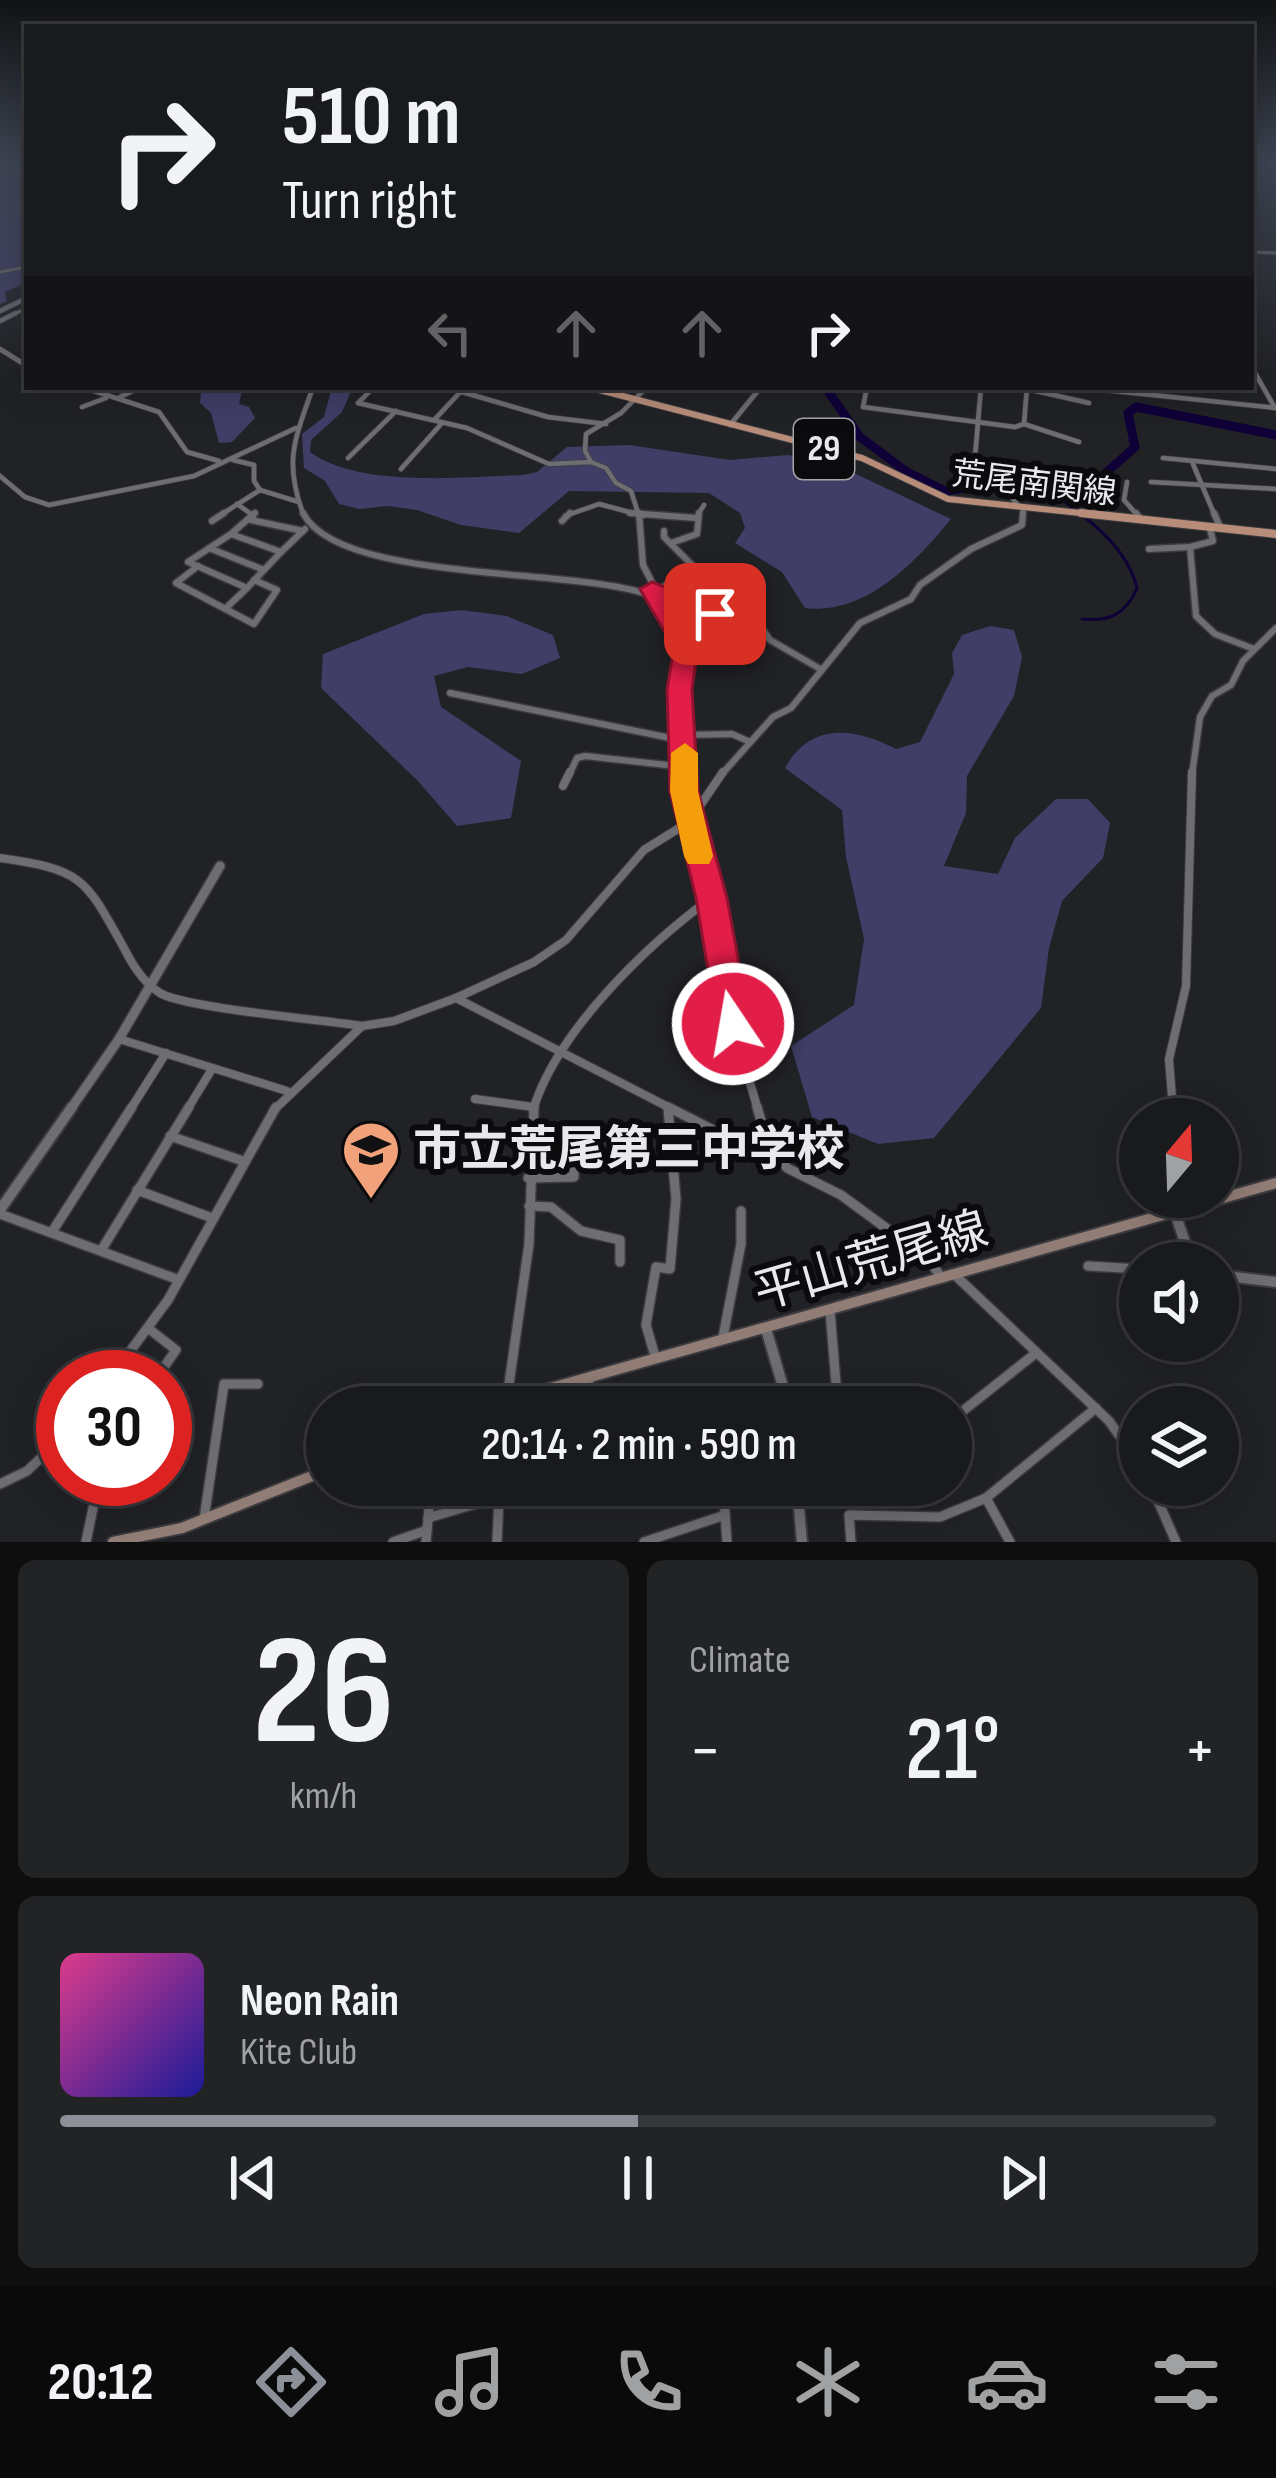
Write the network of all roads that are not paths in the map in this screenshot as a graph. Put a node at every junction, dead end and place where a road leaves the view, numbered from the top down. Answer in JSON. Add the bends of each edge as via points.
{"nodes":[{"id":1,"x":1254,"y":371,"type":"edge"},
{"id":2,"x":89,"y":390,"type":"edge"},
{"id":3,"x":135,"y":390,"type":"edge"},
{"id":4,"x":312,"y":390,"type":"edge"},
{"id":5,"x":371,"y":390,"type":"edge"},
{"id":6,"x":463,"y":390,"type":"edge"},
{"id":7,"x":467,"y":390,"type":"edge"},
{"id":8,"x":600,"y":390,"type":"edge"},
{"id":9,"x":643,"y":390,"type":"edge"},
{"id":10,"x":759,"y":390,"type":"edge"},
{"id":11,"x":866,"y":390,"type":"edge"},
{"id":12,"x":981,"y":390,"type":"edge"},
{"id":13,"x":1027,"y":390,"type":"edge"},
{"id":14,"x":1035,"y":390,"type":"edge"},
{"id":15,"x":1121,"y":390,"type":"edge"},
{"id":16,"x":107,"y":398,"type":"junction"},
{"id":17,"x":116,"y":399,"type":"junction"},
{"id":18,"x":634,"y":399,"type":"junction"},
{"id":19,"x":1089,"y":404,"type":"dead end"},
{"id":20,"x":82,"y":407,"type":"dead end"},
{"id":21,"x":1275,"y":408,"type":"edge"},
{"id":22,"x":396,"y":411,"type":"junction"},
{"id":23,"x":438,"y":421,"type":"junction"},
{"id":24,"x":978,"y":423,"type":"junction"},
{"id":25,"x":606,"y":424,"type":"junction"},
{"id":26,"x":1024,"y":424,"type":"junction"},
{"id":27,"x":730,"y":425,"type":"junction"},
{"id":28,"x":299,"y":426,"type":"junction"},
{"id":29,"x":1079,"y":442,"type":"dead end"},
{"id":30,"x":230,"y":458,"type":"junction"},
{"id":31,"x":348,"y":458,"type":"dead end"},
{"id":32,"x":1163,"y":458,"type":"dead end"},
{"id":33,"x":219,"y":461,"type":"junction"},
{"id":34,"x":591,"y":462,"type":"junction"},
{"id":35,"x":1193,"y":464,"type":"junction"},
{"id":36,"x":401,"y":469,"type":"dead end"},
{"id":37,"x":1276,"y":469,"type":"edge"},
{"id":38,"x":0,"y":476,"type":"edge"},
{"id":39,"x":1127,"y":482,"type":"dead end"},
{"id":40,"x":1151,"y":482,"type":"dead end"},
{"id":41,"x":1202,"y":485,"type":"junction"},
{"id":42,"x":1276,"y":489,"type":"edge"},
{"id":43,"x":260,"y":490,"type":"junction"},
{"id":44,"x":300,"y":502,"type":"junction"},
{"id":45,"x":237,"y":504,"type":"junction"},
{"id":46,"x":704,"y":505,"type":"dead end"},
{"id":47,"x":1022,"y":507,"type":"junction"},
{"id":48,"x":636,"y":515,"type":"junction"},
{"id":49,"x":696,"y":518,"type":"junction"},
{"id":50,"x":251,"y":520,"type":"junction"},
{"id":51,"x":212,"y":521,"type":"dead end"},
{"id":52,"x":562,"y":521,"type":"dead end"},
{"id":53,"x":1142,"y":521,"type":"junction"},
{"id":54,"x":305,"y":529,"type":"junction"},
{"id":55,"x":1210,"y":529,"type":"junction"},
{"id":56,"x":1221,"y":530,"type":"junction"},
{"id":57,"x":664,"y":531,"type":"dead end"},
{"id":58,"x":231,"y":534,"type":"junction"},
{"id":59,"x":1276,"y":534,"type":"edge"},
{"id":60,"x":671,"y":543,"type":"junction"},
{"id":61,"x":1190,"y":547,"type":"junction"},
{"id":62,"x":209,"y":548,"type":"junction"},
{"id":63,"x":1149,"y":549,"type":"dead end"},
{"id":64,"x":281,"y":552,"type":"junction"},
{"id":65,"x":198,"y":566,"type":"junction"},
{"id":66,"x":264,"y":570,"type":"junction"},
{"id":67,"x":254,"y":580,"type":"junction"},
{"id":68,"x":247,"y":587,"type":"junction"},
{"id":69,"x":655,"y":593,"type":"junction"},
{"id":70,"x":225,"y":609,"type":"junction"},
{"id":71,"x":1276,"y":628,"type":"edge"},
{"id":72,"x":1254,"y":649,"type":"junction"},
{"id":73,"x":822,"y":670,"type":"junction"},
{"id":74,"x":450,"y":693,"type":"dead end"},
{"id":75,"x":685,"y":738,"type":"junction"},
{"id":76,"x":748,"y":741,"type":"junction"},
{"id":77,"x":685,"y":766,"type":"junction"},
{"id":78,"x":563,"y":786,"type":"dead end"},
{"id":79,"x":689,"y":822,"type":"junction"},
{"id":80,"x":0,"y":858,"type":"edge"},
{"id":81,"x":220,"y":866,"type":"dead end"},
{"id":82,"x":712,"y":898,"type":"junction"},
{"id":83,"x":149,"y":988,"type":"junction"},
{"id":84,"x":456,"y":998,"type":"junction"},
{"id":85,"x":362,"y":1026,"type":"junction"},
{"id":86,"x":119,"y":1039,"type":"junction"},
{"id":87,"x":560,"y":1052,"type":"junction"},
{"id":88,"x":166,"y":1053,"type":"junction"},
{"id":89,"x":212,"y":1069,"type":"junction"},
{"id":90,"x":289,"y":1092,"type":"junction"},
{"id":91,"x":1172,"y":1098,"type":"edge"},
{"id":92,"x":475,"y":1099,"type":"dead end"},
{"id":93,"x":533,"y":1107,"type":"junction"},
{"id":94,"x":668,"y":1108,"type":"junction"},
{"id":95,"x":170,"y":1136,"type":"junction"},
{"id":96,"x":634,"y":1138,"type":"dead end"},
{"id":97,"x":766,"y":1138,"type":"junction"},
{"id":98,"x":242,"y":1161,"type":"junction"},
{"id":99,"x":528,"y":1178,"type":"junction"},
{"id":100,"x":1276,"y":1184,"type":"edge"},
{"id":101,"x":137,"y":1190,"type":"junction"},
{"id":102,"x":1239,"y":1195,"type":"edge"},
{"id":103,"x":529,"y":1206,"type":"junction"},
{"id":104,"x":741,"y":1211,"type":"dead end"},
{"id":105,"x":0,"y":1212,"type":"edge"},
{"id":106,"x":212,"y":1218,"type":"junction"},
{"id":107,"x":1158,"y":1218,"type":"edge"},
{"id":108,"x":52,"y":1232,"type":"junction"},
{"id":109,"x":102,"y":1250,"type":"junction"},
{"id":110,"x":620,"y":1262,"type":"dead end"},
{"id":111,"x":1088,"y":1266,"type":"dead end"},
{"id":112,"x":1119,"y":1268,"type":"edge"},
{"id":113,"x":950,"y":1278,"type":"junction"},
{"id":114,"x":1239,"y":1278,"type":"edge"},
{"id":115,"x":179,"y":1280,"type":"junction"},
{"id":116,"x":1276,"y":1282,"type":"edge"},
{"id":117,"x":830,"y":1311,"type":"junction"},
{"id":118,"x":149,"y":1329,"type":"junction"},
{"id":119,"x":766,"y":1329,"type":"junction"},
{"id":120,"x":723,"y":1341,"type":"junction"},
{"id":121,"x":132,"y":1350,"type":"edge"},
{"id":122,"x":176,"y":1350,"type":"edge"},
{"id":123,"x":1036,"y":1352,"type":"junction"},
{"id":124,"x":656,"y":1359,"type":"junction"},
{"id":125,"x":588,"y":1378,"type":"junction"},
{"id":126,"x":258,"y":1384,"type":"dead end"},
{"id":127,"x":507,"y":1386,"type":"edge"},
{"id":128,"x":556,"y":1386,"type":"edge"},
{"id":129,"x":589,"y":1386,"type":"edge"},
{"id":130,"x":782,"y":1386,"type":"edge"},
{"id":131,"x":836,"y":1386,"type":"edge"},
{"id":132,"x":972,"y":1404,"type":"edge"},
{"id":133,"x":1096,"y":1408,"type":"junction"},
{"id":134,"x":1119,"y":1438,"type":"edge"},
{"id":135,"x":36,"y":1463,"type":"edge"},
{"id":136,"x":306,"y":1479,"type":"edge"},
{"id":137,"x":0,"y":1484,"type":"edge"},
{"id":138,"x":986,"y":1498,"type":"junction"},
{"id":139,"x":93,"y":1506,"type":"edge"},
{"id":140,"x":481,"y":1506,"type":"edge"},
{"id":141,"x":499,"y":1506,"type":"edge"},
{"id":142,"x":724,"y":1506,"type":"edge"},
{"id":143,"x":798,"y":1506,"type":"edge"},
{"id":144,"x":1160,"y":1506,"type":"edge"},
{"id":145,"x":725,"y":1515,"type":"junction"},
{"id":146,"x":204,"y":1520,"type":"junction"},
{"id":147,"x":427,"y":1530,"type":"edge"},
{"id":148,"x":86,"y":1542,"type":"edge"},
{"id":149,"x":113,"y":1542,"type":"edge"},
{"id":150,"x":393,"y":1542,"type":"edge"},
{"id":151,"x":497,"y":1542,"type":"edge"},
{"id":152,"x":644,"y":1542,"type":"edge"},
{"id":153,"x":728,"y":1542,"type":"edge"},
{"id":154,"x":802,"y":1542,"type":"edge"},
{"id":155,"x":851,"y":1542,"type":"edge"},
{"id":156,"x":1010,"y":1542,"type":"edge"},
{"id":157,"x":1176,"y":1542,"type":"edge"}],
"edges":[{"from":1,"to":21,"type":"street"},
{"from":2,"to":16,"type":"street"},
{"from":3,"to":17,"type":"street"},
{"from":4,"to":28,"type":"street"},
{"from":5,"to":22,"type":"street","via":[[358,403]]},
{"from":6,"to":23,"type":"street"},
{"from":7,"to":25,"type":"street","via":[[548,417]]},
{"from":8,"to":18,"type":"main road","name":"荒尾南関線","number":"29"},
{"from":9,"to":18,"type":"street"},
{"from":10,"to":27,"type":"street"},
{"from":11,"to":24,"type":"street","via":[[862,407]]},
{"from":12,"to":24,"type":"street"},
{"from":13,"to":26,"type":"street"},
{"from":14,"to":19,"type":"street"},
{"from":15,"to":21,"type":"street"},
{"from":16,"to":17,"type":"street"},
{"from":16,"to":20,"type":"street"},
{"from":17,"to":33,"type":"street","via":[[159,412],[187,452]]},
{"from":18,"to":25,"type":"street"},
{"from":18,"to":27,"type":"main road","name":"荒尾南関線","number":"29"},
{"from":22,"to":23,"type":"street"},
{"from":22,"to":31,"type":"street"},
{"from":23,"to":34,"type":"street","via":[[549,464]]},
{"from":23,"to":36,"type":"street"},
{"from":24,"to":26,"type":"street"},
{"from":24,"to":47,"type":"street","via":[[975,457]]},
{"from":25,"to":34,"type":"street","via":[[586,434]]},
{"from":26,"to":29,"type":"street"},
{"from":27,"to":47,"type":"main road","name":"荒尾南関線","number":"29","via":[[862,458],[933,495]]},
{"from":28,"to":30,"type":"street"},
{"from":28,"to":44,"type":"street","via":[[292,446]]},
{"from":30,"to":33,"type":"street"},
{"from":30,"to":43,"type":"street","via":[[254,465]]},
{"from":32,"to":35,"type":"street"},
{"from":33,"to":38,"type":"street","via":[[194,476],[49,505]]},
{"from":34,"to":48,"type":"street","via":[[631,491]]},
{"from":35,"to":37,"type":"street"},
{"from":35,"to":41,"type":"street"},
{"from":39,"to":53,"type":"street","via":[[1124,500]]},
{"from":40,"to":41,"type":"street"},
{"from":41,"to":42,"type":"street"},
{"from":41,"to":56,"type":"street"},
{"from":43,"to":44,"type":"street"},
{"from":43,"to":45,"type":"street"},
{"from":44,"to":54,"type":"street"},
{"from":45,"to":50,"type":"street","via":[[257,514]]},
{"from":45,"to":51,"type":"street"},
{"from":46,"to":49,"type":"street"},
{"from":47,"to":53,"type":"main road","name":"荒尾南関線","number":"29"},
{"from":47,"to":73,"type":"street","via":[[1022,525],[971,548],[911,599],[860,622]]},
{"from":48,"to":49,"type":"street"},
{"from":48,"to":52,"type":"street","via":[[599,504]]},
{"from":48,"to":69,"type":"street"},
{"from":49,"to":60,"type":"street","via":[[698,535]]},
{"from":50,"to":54,"type":"street"},
{"from":50,"to":58,"type":"street"},
{"from":53,"to":55,"type":"main road","name":"荒尾南関線","number":"29"},
{"from":54,"to":64,"type":"street"},
{"from":54,"to":69,"type":"street","via":[[441,568],[614,581]]},
{"from":55,"to":56,"type":"main road","name":"荒尾南関線","number":"29"},
{"from":55,"to":61,"type":"street","via":[[1213,542]]},
{"from":56,"to":59,"type":"main road","name":"荒尾南関線","number":"29"},
{"from":57,"to":60,"type":"street"},
{"from":58,"to":62,"type":"street"},
{"from":58,"to":64,"type":"street"},
{"from":60,"to":69,"type":"street","via":[[696,569]]},
{"from":61,"to":63,"type":"street"},
{"from":61,"to":72,"type":"street","via":[[1199,623],[1217,639]]},
{"from":62,"to":65,"type":"street","via":[[188,562]]},
{"from":62,"to":66,"type":"street"},
{"from":64,"to":66,"type":"street"},
{"from":65,"to":68,"type":"street"},
{"from":65,"to":70,"type":"street","via":[[176,583]]},
{"from":66,"to":67,"type":"street"},
{"from":67,"to":68,"type":"street"},
{"from":67,"to":70,"type":"street","via":[[277,590],[254,624]]},
{"from":68,"to":70,"type":"street"},
{"from":69,"to":73,"type":"street","via":[[756,620],[770,640]]},
{"from":69,"to":75,"type":"street","via":[[686,648]]},
{"from":71,"to":72,"type":"street"},
{"from":72,"to":91,"type":"street","via":[[1200,717],[1186,986],[1169,1059]]},
{"from":73,"to":76,"type":"street"},
{"from":74,"to":75,"type":"street"},
{"from":75,"to":76,"type":"street","via":[[732,734]]},
{"from":75,"to":77,"type":"street"},
{"from":76,"to":79,"type":"street"},
{"from":77,"to":78,"type":"street","via":[[585,756]]},
{"from":77,"to":79,"type":"street"},
{"from":79,"to":82,"type":"street"},
{"from":79,"to":84,"type":"street","via":[[644,850],[554,950]]},
{"from":80,"to":83,"type":"street","via":[[75,876]]},
{"from":81,"to":83,"type":"street"},
{"from":82,"to":87,"type":"street","via":[[650,952]]},
{"from":82,"to":97,"type":"street","via":[[733,1024]]},
{"from":83,"to":85,"type":"street","via":[[191,1002]]},
{"from":83,"to":86,"type":"street"},
{"from":84,"to":85,"type":"street"},
{"from":84,"to":87,"type":"street"},
{"from":85,"to":90,"type":"street"},
{"from":86,"to":88,"type":"street"},
{"from":86,"to":105,"type":"street"},
{"from":87,"to":93,"type":"street"},
{"from":87,"to":94,"type":"street"},
{"from":88,"to":89,"type":"street"},
{"from":88,"to":108,"type":"street"},
{"from":89,"to":90,"type":"street"},
{"from":89,"to":95,"type":"street"},
{"from":90,"to":98,"type":"street"},
{"from":92,"to":93,"type":"street"},
{"from":93,"to":99,"type":"street"},
{"from":94,"to":97,"type":"street","via":[[735,1141]]},
{"from":94,"to":124,"type":"street","via":[[676,1199],[670,1269],[656,1267],[646,1324]]},
{"from":95,"to":98,"type":"street"},
{"from":95,"to":101,"type":"street"},
{"from":96,"to":99,"type":"street","via":[[573,1140],[574,1177]]},
{"from":97,"to":113,"type":"street","via":[[787,1168],[841,1195]]},
{"from":98,"to":106,"type":"street"},
{"from":99,"to":103,"type":"street"},
{"from":100,"to":102,"type":"main road","name":"平山荒尾線"},
{"from":101,"to":106,"type":"street"},
{"from":101,"to":109,"type":"street"},
{"from":103,"to":110,"type":"street","via":[[551,1207],[589,1236],[620,1240]]},
{"from":103,"to":127,"type":"street"},
{"from":104,"to":120,"type":"street"},
{"from":105,"to":108,"type":"street"},
{"from":106,"to":115,"type":"street"},
{"from":107,"to":113,"type":"main road","name":"平山荒尾線"},
{"from":108,"to":109,"type":"street"},
{"from":109,"to":115,"type":"street"},
{"from":111,"to":112,"type":"street"},
{"from":113,"to":117,"type":"main road","name":"平山荒尾線"},
{"from":113,"to":123,"type":"street"},
{"from":114,"to":116,"type":"street"},
{"from":115,"to":118,"type":"street"},
{"from":117,"to":119,"type":"main road","name":"平山荒尾線"},
{"from":117,"to":131,"type":"street"},
{"from":118,"to":121,"type":"street"},
{"from":118,"to":122,"type":"street"},
{"from":119,"to":120,"type":"main road","name":"平山荒尾線"},
{"from":119,"to":130,"type":"street"},
{"from":120,"to":124,"type":"main road","name":"平山荒尾線"},
{"from":123,"to":132,"type":"street"},
{"from":123,"to":133,"type":"street"},
{"from":124,"to":125,"type":"main road","name":"平山荒尾線"},
{"from":125,"to":128,"type":"main road","name":"平山荒尾線"},
{"from":125,"to":129,"type":"street"},
{"from":126,"to":146,"type":"street","via":[[224,1384]]},
{"from":133,"to":134,"type":"street"},
{"from":133,"to":138,"type":"street"},
{"from":135,"to":137,"type":"street"},
{"from":136,"to":146,"type":"main road"},
{"from":138,"to":155,"type":"street","via":[[940,1517],[849,1515]]},
{"from":138,"to":156,"type":"street"},
{"from":139,"to":148,"type":"street"},
{"from":140,"to":147,"type":"street"},
{"from":141,"to":151,"type":"street"},
{"from":142,"to":145,"type":"street"},
{"from":143,"to":154,"type":"street"},
{"from":144,"to":157,"type":"street"},
{"from":145,"to":152,"type":"street"},
{"from":145,"to":153,"type":"street"},
{"from":146,"to":149,"type":"main road"},
{"from":147,"to":150,"type":"street"}]}
